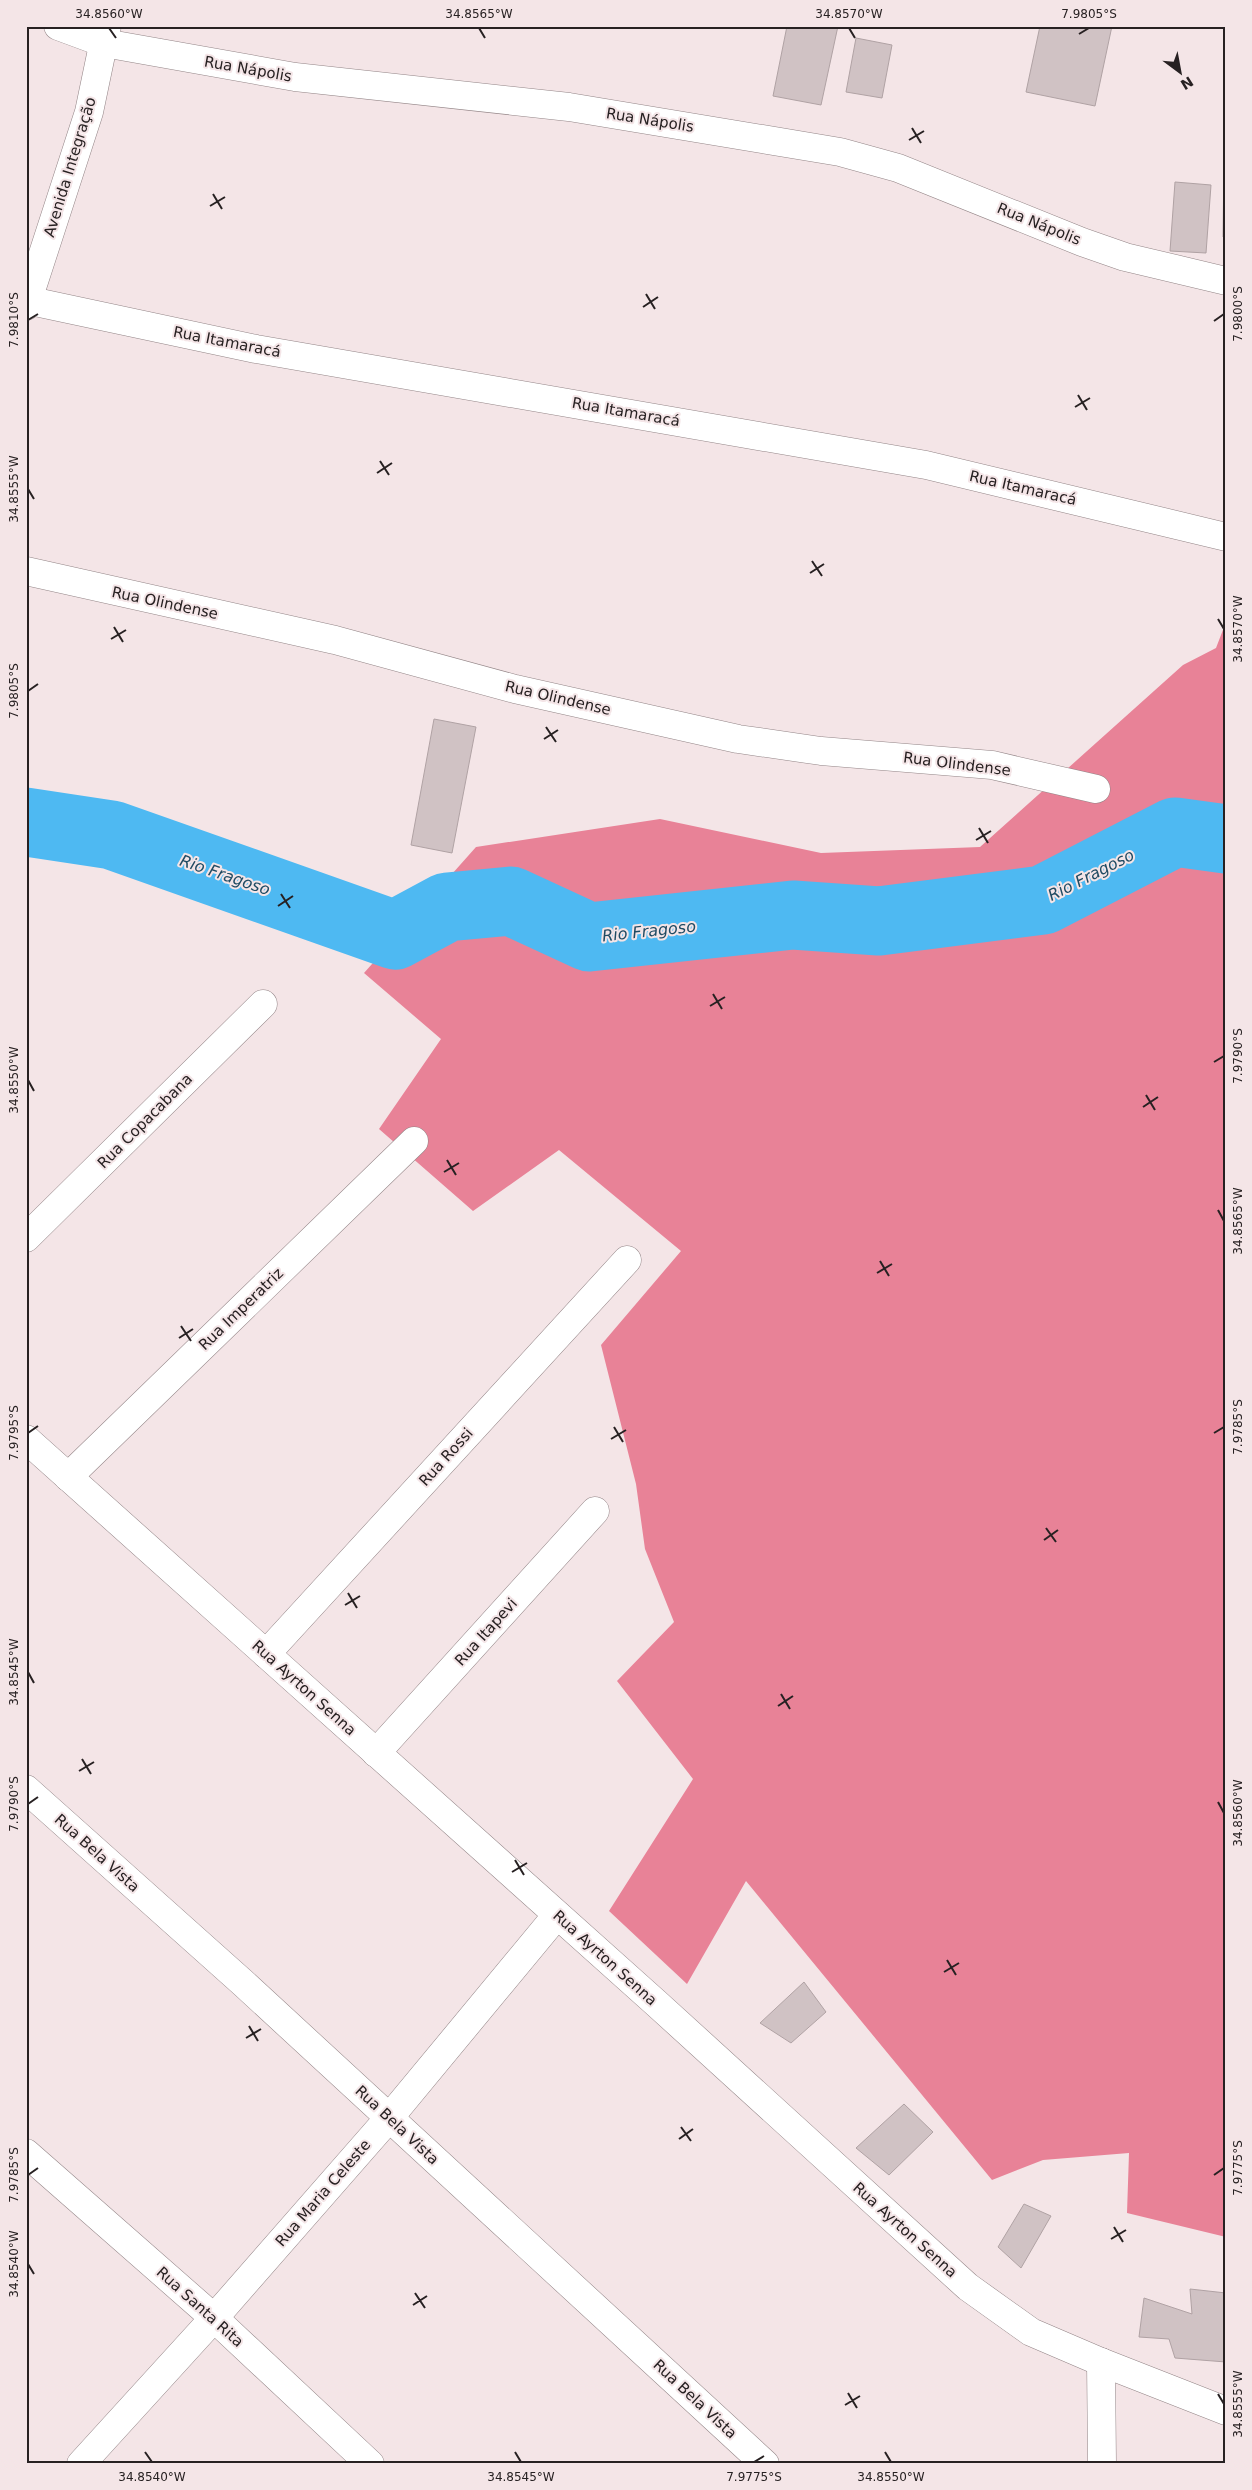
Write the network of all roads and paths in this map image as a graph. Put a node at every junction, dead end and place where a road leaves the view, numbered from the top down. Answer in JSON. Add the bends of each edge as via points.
{"nodes":[{"id":1,"x":58,"y":26,"type":"edge"},
{"id":2,"x":106,"y":35,"type":"edge"},
{"id":3,"x":1226,"y":282,"type":"edge"},
{"id":4,"x":27,"y":302,"type":"edge"},
{"id":5,"x":1224,"y":536,"type":"edge"},
{"id":6,"x":26,"y":572,"type":"edge"},
{"id":7,"x":1096,"y":790,"type":"dead end"},
{"id":8,"x":263,"y":1004,"type":"dead end"},
{"id":9,"x":414,"y":1141,"type":"dead end"},
{"id":10,"x":26,"y":1238,"type":"edge"},
{"id":11,"x":626,"y":1260,"type":"dead end"},
{"id":12,"x":26,"y":1440,"type":"edge"},
{"id":13,"x":68,"y":1477,"type":"junction"},
{"id":14,"x":596,"y":1511,"type":"dead end"},
{"id":15,"x":266,"y":1654,"type":"junction"},
{"id":16,"x":376,"y":1753,"type":"junction"},
{"id":17,"x":26,"y":1789,"type":"edge"},
{"id":18,"x":557,"y":1915,"type":"junction"},
{"id":19,"x":389,"y":2118,"type":"junction"},
{"id":20,"x":26,"y":2153,"type":"edge"},
{"id":21,"x":214,"y":2318,"type":"junction"},
{"id":22,"x":1101,"y":2362,"type":"junction"},
{"id":23,"x":1226,"y":2412,"type":"edge"},
{"id":24,"x":81,"y":2464,"type":"edge"},
{"id":25,"x":370,"y":2464,"type":"edge"},
{"id":26,"x":765,"y":2464,"type":"edge"},
{"id":27,"x":1102,"y":2464,"type":"edge"}],
"edges":[{"from":1,"to":2,"type":"street","name":"Rua Nápolis"},
{"from":2,"to":3,"type":"street","name":"Rua Nápolis","via":[[294,77],[569,106],[840,152],[898,168],[1125,257]]},
{"from":2,"to":4,"type":"street","name":"Avenida Integração","via":[[89,112]]},
{"from":4,"to":5,"type":"street","name":"Rua Itamaracá","via":[[256,349],[926,465]]},
{"from":6,"to":7,"type":"street","name":"Rua Olindense","via":[[335,640],[515,689],[738,739],[821,751],[992,765]]},
{"from":8,"to":10,"type":"street","name":"Rua Copacabana"},
{"from":9,"to":13,"type":"street","name":"Rua Imperatriz"},
{"from":11,"to":15,"type":"street","name":"Rua Rossi"},
{"from":12,"to":13,"type":"street","name":"Rua Ayrton Senna"},
{"from":13,"to":15,"type":"street","name":"Rua Ayrton Senna"},
{"from":14,"to":16,"type":"street","name":"Rua Itapevi"},
{"from":15,"to":16,"type":"street","name":"Rua Ayrton Senna"},
{"from":16,"to":18,"type":"street","name":"Rua Ayrton Senna"},
{"from":17,"to":19,"type":"street","name":"Rua Bela Vista"},
{"from":18,"to":19,"type":"street","name":"Rua Maria Celeste"},
{"from":18,"to":22,"type":"street","name":"Rua Ayrton Senna","via":[[968,2287],[1032,2332]]},
{"from":19,"to":21,"type":"street","name":"Rua Maria Celeste"},
{"from":19,"to":26,"type":"street","name":"Rua Bela Vista"},
{"from":20,"to":21,"type":"street","name":"Rua Santa Rita"},
{"from":21,"to":24,"type":"street","name":"Rua Maria Celeste"},
{"from":21,"to":25,"type":"street","name":"Rua Santa Rita"},
{"from":22,"to":23,"type":"street","name":"Rua Ayrton Senna"},
{"from":22,"to":27,"type":"street"}]}
